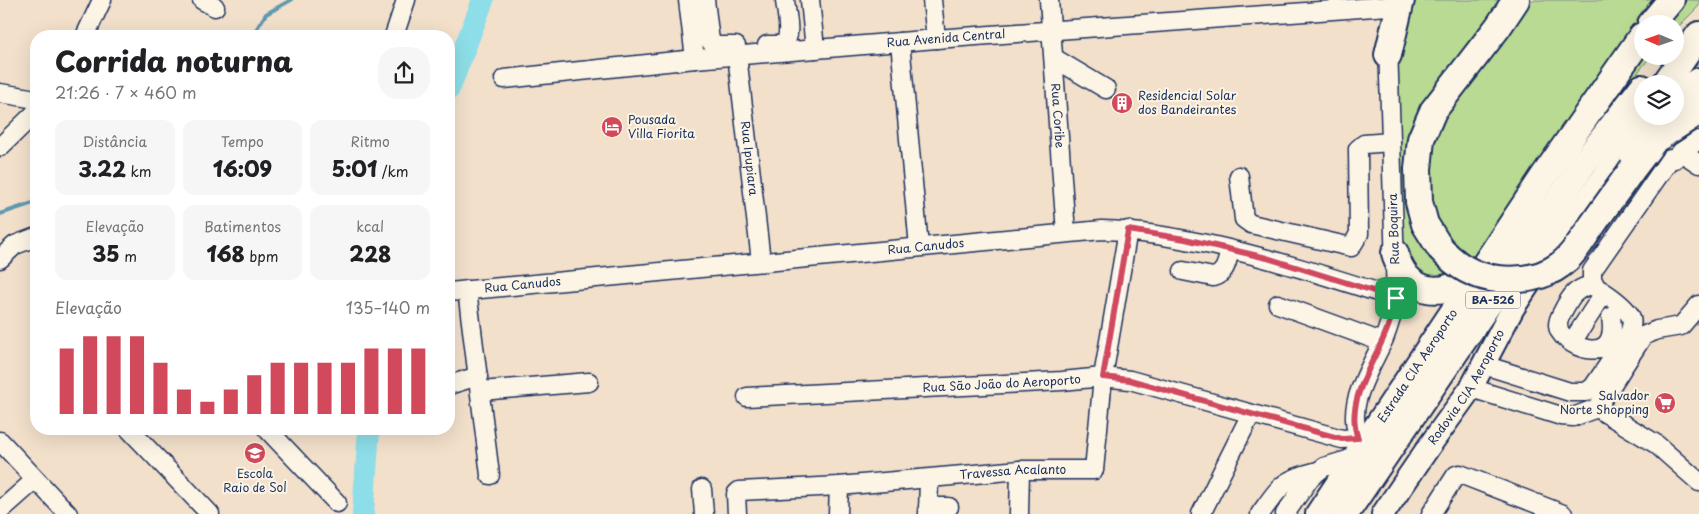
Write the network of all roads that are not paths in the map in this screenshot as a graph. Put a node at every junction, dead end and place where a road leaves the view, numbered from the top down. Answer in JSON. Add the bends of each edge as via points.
{"nodes":[{"id":1,"x":102,"y":0,"type":"edge"},
{"id":2,"x":406,"y":0,"type":"edge"},
{"id":3,"x":688,"y":0,"type":"edge"},
{"id":4,"x":705,"y":0,"type":"edge"},
{"id":5,"x":785,"y":0,"type":"edge"},
{"id":6,"x":810,"y":0,"type":"edge"},
{"id":7,"x":932,"y":0,"type":"edge"},
{"id":8,"x":1050,"y":0,"type":"edge"},
{"id":9,"x":1507,"y":0,"type":"edge"},
{"id":10,"x":1516,"y":0,"type":"edge"},
{"id":11,"x":1671,"y":0,"type":"edge"},
{"id":12,"x":1392,"y":2,"type":"edge"},
{"id":13,"x":1658,"y":15,"type":"edge"},
{"id":14,"x":1699,"y":18,"type":"edge"},
{"id":15,"x":1498,"y":27,"type":"junction"},
{"id":16,"x":88,"y":30,"type":"edge"},
{"id":17,"x":396,"y":30,"type":"edge"},
{"id":18,"x":1052,"y":31,"type":"junction"},
{"id":19,"x":1699,"y":35,"type":"edge"},
{"id":20,"x":1684,"y":36,"type":"edge"},
{"id":21,"x":936,"y":39,"type":"junction"},
{"id":22,"x":900,"y":42,"type":"junction"},
{"id":23,"x":1634,"y":48,"type":"edge"},
{"id":24,"x":815,"y":49,"type":"junction"},
{"id":25,"x":737,"y":55,"type":"junction"},
{"id":26,"x":1388,"y":55,"type":"joint"},
{"id":27,"x":695,"y":58,"type":"junction"},
{"id":28,"x":1054,"y":58,"type":"junction"},
{"id":29,"x":1671,"y":75,"type":"edge"},
{"id":30,"x":504,"y":79,"type":"dead end"},
{"id":31,"x":1699,"y":79,"type":"edge"},
{"id":32,"x":1106,"y":89,"type":"dead end"},
{"id":33,"x":1684,"y":89,"type":"edge"},
{"id":34,"x":0,"y":93,"type":"edge"},
{"id":35,"x":1699,"y":96,"type":"edge"},
{"id":36,"x":30,"y":98,"type":"edge"},
{"id":37,"x":1634,"y":98,"type":"edge"},
{"id":38,"x":1684,"y":107,"type":"edge"},
{"id":39,"x":1699,"y":116,"type":"edge"},
{"id":40,"x":30,"y":118,"type":"edge"},
{"id":41,"x":1641,"y":125,"type":"edge"},
{"id":42,"x":1648,"y":125,"type":"edge"},
{"id":43,"x":1664,"y":125,"type":"edge"},
{"id":44,"x":1699,"y":140,"type":"edge"},
{"id":45,"x":1391,"y":142,"type":"junction"},
{"id":46,"x":0,"y":147,"type":"edge"},
{"id":47,"x":1675,"y":157,"type":"junction"},
{"id":48,"x":1629,"y":162,"type":"junction"},
{"id":49,"x":1699,"y":164,"type":"edge"},
{"id":50,"x":1240,"y":176,"type":"dead end"},
{"id":51,"x":1128,"y":230,"type":"junction"},
{"id":52,"x":1066,"y":233,"type":"junction"},
{"id":53,"x":30,"y":239,"type":"edge"},
{"id":54,"x":919,"y":247,"type":"junction"},
{"id":55,"x":1230,"y":250,"type":"junction"},
{"id":56,"x":1395,"y":253,"type":"junction"},
{"id":57,"x":0,"y":259,"type":"edge"},
{"id":58,"x":761,"y":261,"type":"junction"},
{"id":59,"x":1485,"y":263,"type":"junction"},
{"id":60,"x":1182,"y":270,"type":"dead end"},
{"id":61,"x":467,"y":290,"type":"junction"},
{"id":62,"x":1600,"y":290,"type":"junction"},
{"id":63,"x":455,"y":291,"type":"edge"},
{"id":64,"x":1396,"y":298,"type":"junction"},
{"id":65,"x":1278,"y":304,"type":"dead end"},
{"id":66,"x":1699,"y":305,"type":"edge"},
{"id":67,"x":1619,"y":314,"type":"junction"},
{"id":68,"x":1657,"y":330,"type":"junction"},
{"id":69,"x":1382,"y":342,"type":"junction"},
{"id":70,"x":1572,"y":342,"type":"junction"},
{"id":71,"x":1484,"y":365,"type":"junction"},
{"id":72,"x":1103,"y":377,"type":"junction"},
{"id":73,"x":589,"y":382,"type":"dead end"},
{"id":74,"x":479,"y":384,"type":"junction"},
{"id":75,"x":455,"y":385,"type":"edge"},
{"id":76,"x":1471,"y":388,"type":"junction"},
{"id":77,"x":747,"y":397,"type":"dead end"},
{"id":78,"x":1597,"y":408,"type":"junction"},
{"id":79,"x":1251,"y":414,"type":"junction"},
{"id":80,"x":135,"y":435,"type":"edge"},
{"id":81,"x":273,"y":435,"type":"edge"},
{"id":82,"x":0,"y":442,"type":"edge"},
{"id":83,"x":1355,"y":451,"type":"junction"},
{"id":84,"x":1020,"y":470,"type":"junction"},
{"id":85,"x":1318,"y":471,"type":"junction"},
{"id":86,"x":490,"y":475,"type":"dead end"},
{"id":87,"x":929,"y":478,"type":"junction"},
{"id":88,"x":35,"y":480,"type":"junction"},
{"id":89,"x":1699,"y":482,"type":"edge"},
{"id":90,"x":839,"y":486,"type":"junction"},
{"id":91,"x":702,"y":489,"type":"dead end"},
{"id":92,"x":337,"y":503,"type":"dead end"},
{"id":93,"x":949,"y":507,"type":"dead end"},
{"id":94,"x":928,"y":510,"type":"edge"},
{"id":95,"x":0,"y":511,"type":"edge"},
{"id":96,"x":68,"y":514,"type":"edge"},
{"id":97,"x":210,"y":514,"type":"edge"},
{"id":98,"x":704,"y":514,"type":"edge"},
{"id":99,"x":736,"y":514,"type":"edge"},
{"id":100,"x":838,"y":514,"type":"edge"},
{"id":101,"x":1019,"y":514,"type":"edge"},
{"id":102,"x":1200,"y":514,"type":"edge"},
{"id":103,"x":1260,"y":514,"type":"edge"},
{"id":104,"x":1285,"y":514,"type":"edge"},
{"id":105,"x":1319,"y":514,"type":"edge"},
{"id":106,"x":1345,"y":514,"type":"edge"},
{"id":107,"x":1383,"y":514,"type":"edge"},
{"id":108,"x":1431,"y":514,"type":"edge"},
{"id":109,"x":1564,"y":514,"type":"edge"}],
"edges":[{"from":1,"to":16,"type":"street"},
{"from":2,"to":17,"type":"street"},
{"from":3,"to":27,"type":"street"},
{"from":4,"to":5,"type":"street","via":[[708,38],[716,46],[785,44],[788,34]]},
{"from":6,"to":24,"type":"street"},
{"from":7,"to":21,"type":"street"},
{"from":8,"to":18,"type":"street","name":"Rua Coribe"},
{"from":9,"to":15,"type":"highway"},
{"from":10,"to":15,"type":"highway"},
{"from":11,"to":13,"type":"highway"},
{"from":12,"to":18,"type":"street","name":"Rua Avenida Central"},
{"from":12,"to":26,"type":"highway"},
{"from":14,"to":20,"type":"highway"},
{"from":15,"to":48,"type":"highway","bridge":true,"via":[[1433,111],[1422,139],[1418,169],[1420,202],[1425,224],[1447,256],[1464,269],[1490,278],[1515,280],[1550,272],[1573,253]]},
{"from":18,"to":21,"type":"street","name":"Rua Avenida Central"},
{"from":18,"to":28,"type":"street","name":"Rua Coribe"},
{"from":19,"to":29,"type":"highway"},
{"from":21,"to":22,"type":"street","name":"Rua Avenida Central"},
{"from":22,"to":24,"type":"street","name":"Rua Avenida Central"},
{"from":22,"to":54,"type":"street"},
{"from":23,"to":59,"type":"highway","name":"Estrada CIA Aeroporto","number":"BA-526"},
{"from":24,"to":25,"type":"street","name":"Rua Avenida Central"},
{"from":25,"to":27,"type":"street","name":"Rua Avenida Central"},
{"from":25,"to":58,"type":"street","name":"Rua Ipupiara"},
{"from":26,"to":45,"type":"street","name":"Rua Boquira"},
{"from":27,"to":30,"type":"street","name":"Rua Avenida Central"},
{"from":28,"to":32,"type":"street"},
{"from":28,"to":52,"type":"street","name":"Rua Coribe"},
{"from":31,"to":33,"type":"main road"},
{"from":34,"to":36,"type":"street"},
{"from":35,"to":38,"type":"highway"},
{"from":37,"to":106,"type":"highway","name":"Estrada CIA Aeroporto","number":"BA-526","via":[[1584,163]]},
{"from":39,"to":48,"type":"street"},
{"from":40,"to":46,"type":"street"},
{"from":41,"to":48,"type":"highway"},
{"from":42,"to":48,"type":"main road","name":"Rodovia CIA Aeroporto"},
{"from":43,"to":48,"type":"highway"},
{"from":44,"to":47,"type":"street"},
{"from":45,"to":50,"type":"street","via":[[1364,144],[1358,149],[1358,234],[1351,247],[1251,224],[1244,219]]},
{"from":45,"to":56,"type":"street","name":"Rua Boquira"},
{"from":47,"to":49,"type":"street"},
{"from":47,"to":62,"type":"street","via":[[1592,271],[1592,278]]},
{"from":48,"to":71,"type":"main road","name":"Rodovia CIA Aeroporto","number":"BA-526","via":[[1538,270],[1513,308]]},
{"from":51,"to":52,"type":"street","name":"Rua Canudos"},
{"from":51,"to":55,"type":"street","name":"Rua Canudos"},
{"from":51,"to":72,"type":"street","name":"Travessa Acalanto"},
{"from":52,"to":54,"type":"street","name":"Rua Canudos"},
{"from":53,"to":57,"type":"street","via":[[15,245]]},
{"from":54,"to":58,"type":"street","name":"Rua Canudos"},
{"from":55,"to":60,"type":"street","via":[[1224,271],[1217,276]]},
{"from":55,"to":64,"type":"street","name":"Rua Canudos","via":[[1267,258]]},
{"from":56,"to":59,"type":"highway","via":[[1405,276],[1416,285],[1432,290],[1459,284]]},
{"from":56,"to":64,"type":"street","name":"Rua Boquira"},
{"from":58,"to":61,"type":"street","name":"Rua Canudos"},
{"from":59,"to":83,"type":"highway","name":"Estrada CIA Aeroporto","number":"BA-526"},
{"from":61,"to":63,"type":"street","name":"Rua Canudos"},
{"from":61,"to":74,"type":"street"},
{"from":62,"to":67,"type":"street"},
{"from":62,"to":70,"type":"street"},
{"from":62,"to":70,"type":"street","via":[[1589,286],[1580,288],[1572,294],[1559,318],[1560,333]]},
{"from":64,"to":69,"type":"street","name":"Rua Boquira"},
{"from":65,"to":69,"type":"street"},
{"from":66,"to":68,"type":"street","via":[[1681,326]]},
{"from":67,"to":68,"type":"street"},
{"from":67,"to":70,"type":"street","via":[[1612,336],[1601,349],[1592,350]]},
{"from":67,"to":71,"type":"street","via":[[1631,318],[1628,336],[1593,387],[1586,392],[1570,392]]},
{"from":68,"to":78,"type":"street","via":[[1643,336]]},
{"from":69,"to":83,"type":"street","name":"Rua Boquira","via":[[1366,372],[1357,403]]},
{"from":71,"to":76,"type":"main road","name":"Rodovia CIA Aeroporto","number":"BA-526"},
{"from":72,"to":77,"type":"street","name":"Rua São João do Aeroporto"},
{"from":72,"to":79,"type":"street","name":"Rua São João do Aeroporto","via":[[1130,380]]},
{"from":72,"to":84,"type":"street","name":"Travessa Acalanto","via":[[1102,472]]},
{"from":73,"to":74,"type":"street"},
{"from":74,"to":75,"type":"street"},
{"from":74,"to":86,"type":"street"},
{"from":76,"to":78,"type":"street","via":[[1561,416],[1573,417]]},
{"from":76,"to":107,"type":"main road","name":"Rodovia CIA Aeroporto","number":"BA-526"},
{"from":78,"to":89,"type":"street","via":[[1656,444]]},
{"from":79,"to":83,"type":"street","name":"Rua São João do Aeroporto","via":[[1342,439]]},
{"from":79,"to":102,"type":"street"},
{"from":80,"to":97,"type":"street"},
{"from":81,"to":92,"type":"street"},
{"from":82,"to":88,"type":"street"},
{"from":83,"to":85,"type":"street"},
{"from":83,"to":105,"type":"highway","name":"Estrada CIA Aeroporto","number":"BA-526"},
{"from":84,"to":87,"type":"street","name":"Travessa Acalanto"},
{"from":84,"to":101,"type":"street"},
{"from":85,"to":103,"type":"street","via":[[1286,482]]},
{"from":85,"to":104,"type":"street"},
{"from":87,"to":90,"type":"street","name":"Travessa Acalanto"},
{"from":87,"to":94,"type":"street"},
{"from":88,"to":95,"type":"street"},
{"from":88,"to":96,"type":"street"},
{"from":90,"to":99,"type":"street","name":"Travessa Acalanto","via":[[739,491],[736,494]]},
{"from":90,"to":100,"type":"street"},
{"from":91,"to":98,"type":"street"},
{"from":93,"to":94,"type":"street"},
{"from":108,"to":109,"type":"street","via":[[1460,474]]}]}
